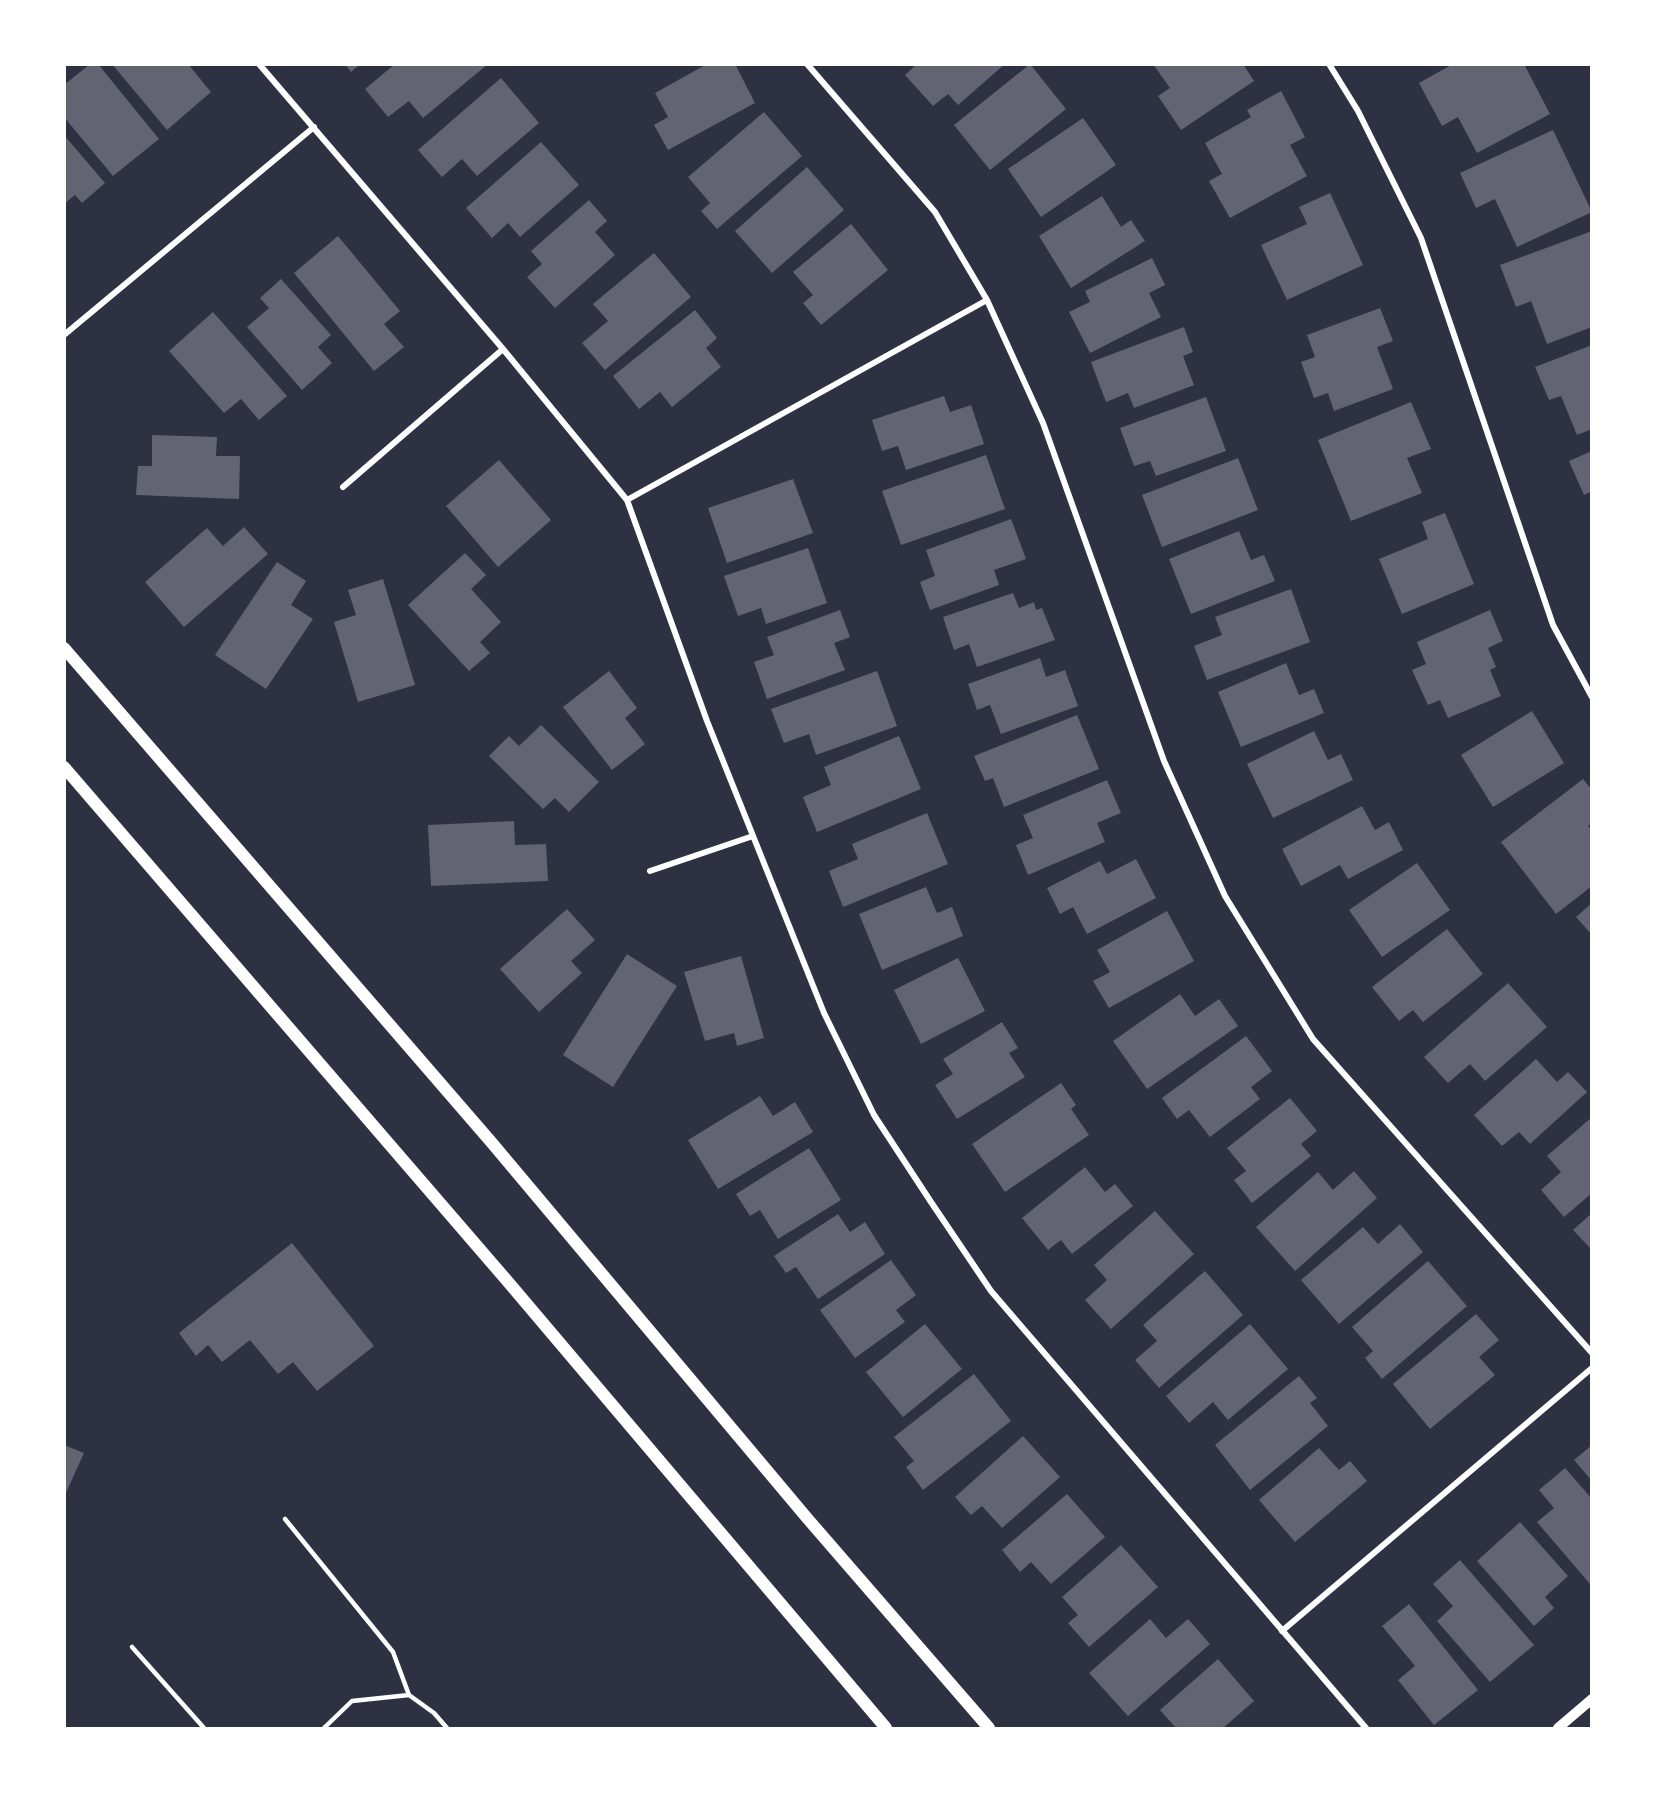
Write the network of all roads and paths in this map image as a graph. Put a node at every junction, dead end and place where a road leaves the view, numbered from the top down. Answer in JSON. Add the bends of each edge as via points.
{"nodes":[{"id":1,"x":259,"y":64,"type":"edge"},
{"id":2,"x":807,"y":64,"type":"edge"},
{"id":3,"x":1329,"y":64,"type":"edge"},
{"id":4,"x":314,"y":127,"type":"junction"},
{"id":5,"x":987,"y":300,"type":"junction"},
{"id":6,"x":64,"y":335,"type":"edge"},
{"id":7,"x":503,"y":349,"type":"junction"},
{"id":8,"x":343,"y":487,"type":"dead end"},
{"id":9,"x":627,"y":500,"type":"junction"},
{"id":10,"x":64,"y":648,"type":"edge"},
{"id":11,"x":1592,"y":697,"type":"edge"},
{"id":12,"x":64,"y":767,"type":"edge"},
{"id":13,"x":753,"y":836,"type":"junction"},
{"id":14,"x":650,"y":871,"type":"dead end"},
{"id":15,"x":1592,"y":1353,"type":"edge"},
{"id":16,"x":1592,"y":1368,"type":"edge"},
{"id":17,"x":285,"y":1519,"type":"dead end"},
{"id":18,"x":1282,"y":1631,"type":"junction"},
{"id":19,"x":132,"y":1647,"type":"dead end"},
{"id":20,"x":409,"y":1695,"type":"junction"},
{"id":21,"x":1592,"y":1699,"type":"edge"},
{"id":22,"x":204,"y":1728,"type":"edge"},
{"id":23,"x":324,"y":1728,"type":"edge"},
{"id":24,"x":447,"y":1728,"type":"edge"},
{"id":25,"x":886,"y":1728,"type":"edge"},
{"id":26,"x":989,"y":1728,"type":"edge"},
{"id":27,"x":1366,"y":1728,"type":"edge"},
{"id":28,"x":1558,"y":1728,"type":"edge"}],
"edges":[{"from":1,"to":4,"type":"street"},
{"from":2,"to":5,"type":"street","via":[[935,212]]},
{"from":3,"to":11,"type":"street","via":[[1358,111],[1421,238],[1553,625]]},
{"from":4,"to":6,"type":"street"},
{"from":4,"to":7,"type":"street"},
{"from":5,"to":9,"type":"street"},
{"from":5,"to":15,"type":"street","via":[[1043,423],[1164,761],[1225,896],[1313,1039]]},
{"from":7,"to":8,"type":"street"},
{"from":7,"to":9,"type":"street"},
{"from":9,"to":13,"type":"street"},
{"from":10,"to":26,"type":"main road","via":[[485,1134]]},
{"from":12,"to":25,"type":"main road"},
{"from":13,"to":14,"type":"street"},
{"from":13,"to":18,"type":"street","via":[[829,1023],[874,1116],[931,1203],[991,1291]]},
{"from":16,"to":18,"type":"street"},
{"from":17,"to":20,"type":"lane","via":[[393,1652]]},
{"from":18,"to":27,"type":"street"},
{"from":19,"to":22,"type":"lane"},
{"from":20,"to":23,"type":"lane","via":[[352,1701]]},
{"from":20,"to":24,"type":"lane"},
{"from":21,"to":28,"type":"street"}]}
